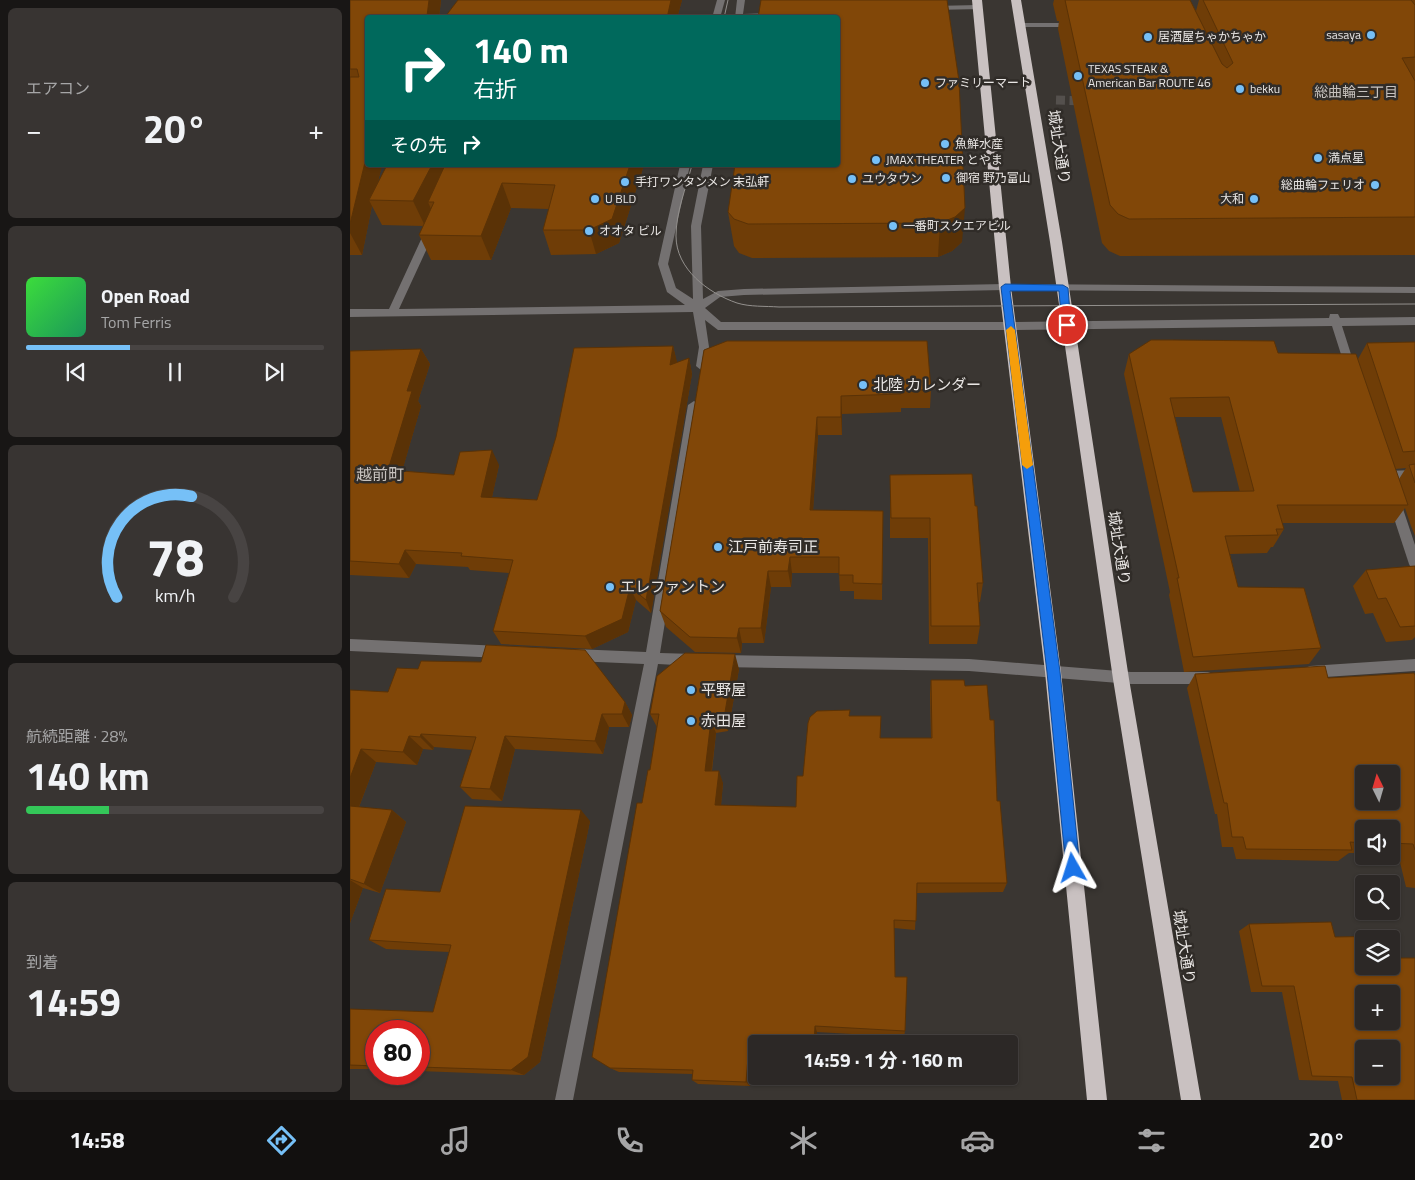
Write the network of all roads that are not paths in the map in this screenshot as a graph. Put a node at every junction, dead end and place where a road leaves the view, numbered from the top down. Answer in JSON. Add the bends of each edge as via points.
{"nodes":[{"id":1,"x":721,"y":0,"type":"edge"},
{"id":2,"x":741,"y":0,"type":"edge"},
{"id":3,"x":1016,"y":0,"type":"edge"},
{"id":4,"x":978,"y":3,"type":"edge"},
{"id":5,"x":928,"y":8,"type":"edge"},
{"id":6,"x":789,"y":14,"type":"edge"},
{"id":7,"x":717,"y":15,"type":"edge"},
{"id":8,"x":739,"y":15,"type":"edge"},
{"id":9,"x":772,"y":15,"type":"edge"},
{"id":10,"x":1020,"y":25,"type":"junction"},
{"id":11,"x":1083,"y":25,"type":"edge"},
{"id":12,"x":685,"y":167,"type":"edge"},
{"id":13,"x":708,"y":167,"type":"edge"},
{"id":14,"x":435,"y":220,"type":"edge"},
{"id":15,"x":1005,"y":287,"type":"junction"},
{"id":16,"x":1063,"y":288,"type":"junction"},
{"id":17,"x":1415,"y":290,"type":"edge"},
{"id":18,"x":698,"y":308,"type":"junction"},
{"id":19,"x":350,"y":313,"type":"edge"},
{"id":20,"x":392,"y":313,"type":"junction"},
{"id":21,"x":1335,"y":320,"type":"junction"},
{"id":22,"x":1415,"y":321,"type":"edge"},
{"id":23,"x":1067,"y":325,"type":"junction"},
{"id":24,"x":1010,"y":326,"type":"junction"},
{"id":25,"x":699,"y":376,"type":"edge"},
{"id":26,"x":1356,"y":384,"type":"edge"},
{"id":27,"x":696,"y":396,"type":"edge"},
{"id":28,"x":1415,"y":475,"type":"edge"},
{"id":29,"x":1415,"y":564,"type":"edge"},
{"id":30,"x":350,"y":645,"type":"edge"},
{"id":31,"x":516,"y":653,"type":"edge"},
{"id":32,"x":565,"y":655,"type":"edge"},
{"id":33,"x":652,"y":659,"type":"junction"},
{"id":34,"x":1415,"y":665,"type":"edge"},
{"id":35,"x":1053,"y":672,"type":"junction"},
{"id":36,"x":1299,"y":673,"type":"edge"},
{"id":37,"x":1221,"y":678,"type":"edge"},
{"id":38,"x":1121,"y":679,"type":"junction"},
{"id":39,"x":564,"y":1100,"type":"edge"},
{"id":40,"x":1097,"y":1100,"type":"edge"},
{"id":41,"x":1191,"y":1100,"type":"edge"}],
"edges":[{"from":1,"to":7,"type":"street"},
{"from":2,"to":8,"type":"street"},
{"from":3,"to":10,"type":"highway","name":"城址大通り"},
{"from":4,"to":5,"type":"street"},
{"from":4,"to":15,"type":"highway"},
{"from":6,"to":9,"type":"street"},
{"from":10,"to":11,"type":"street"},
{"from":10,"to":16,"type":"highway","name":"城址大通り"},
{"from":12,"to":18,"type":"street","via":[[664,264],[671,290]]},
{"from":13,"to":18,"type":"street","via":[[696,226]]},
{"from":14,"to":20,"type":"street"},
{"from":15,"to":16,"type":"street"},
{"from":15,"to":18,"type":"street","via":[[744,292],[718,294]]},
{"from":15,"to":24,"type":"highway"},
{"from":16,"to":17,"type":"street"},
{"from":16,"to":23,"type":"highway","name":"城址大通り"},
{"from":18,"to":20,"type":"street"},
{"from":18,"to":24,"type":"street","via":[[718,326]]},
{"from":18,"to":25,"type":"street","via":[[704,347]]},
{"from":19,"to":20,"type":"street"},
{"from":21,"to":22,"type":"street"},
{"from":21,"to":23,"type":"street"},
{"from":21,"to":26,"type":"street"},
{"from":23,"to":24,"type":"street"},
{"from":23,"to":38,"type":"highway","name":"城址大通り"},
{"from":24,"to":35,"type":"highway"},
{"from":27,"to":33,"type":"street"},
{"from":28,"to":29,"type":"street","via":[[1385,471]]},
{"from":30,"to":31,"type":"street"},
{"from":32,"to":33,"type":"street"},
{"from":33,"to":35,"type":"street","via":[[1004,667]]},
{"from":33,"to":39,"type":"street"},
{"from":34,"to":36,"type":"street"},
{"from":35,"to":38,"type":"street"},
{"from":35,"to":40,"type":"highway"},
{"from":37,"to":38,"type":"street","via":[[1173,681]]},
{"from":38,"to":41,"type":"highway","name":"城址大通り"}]}
